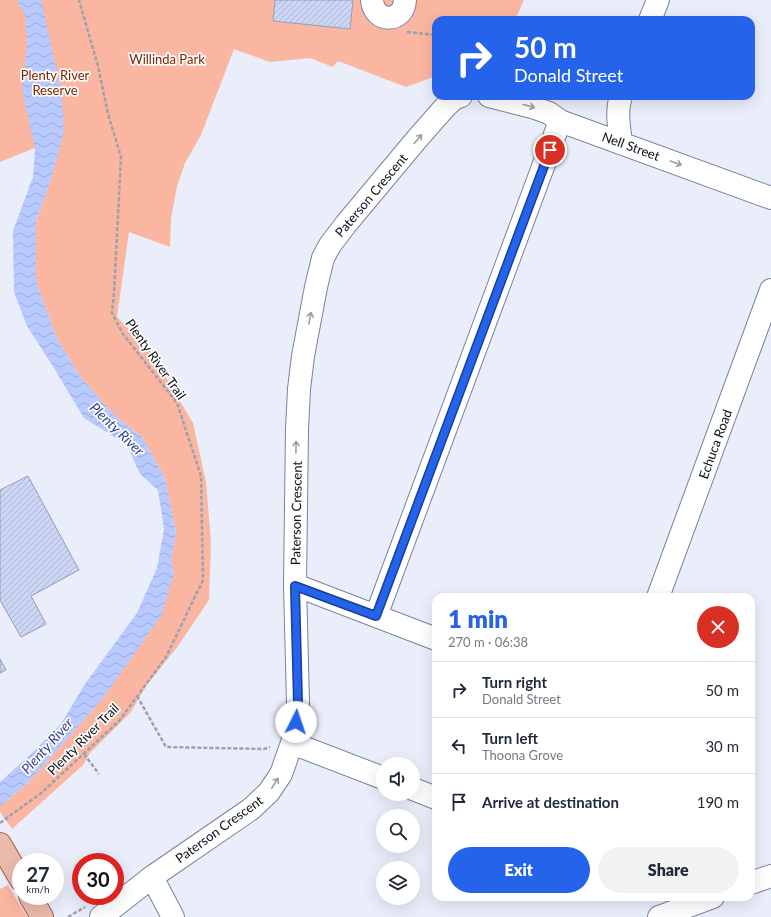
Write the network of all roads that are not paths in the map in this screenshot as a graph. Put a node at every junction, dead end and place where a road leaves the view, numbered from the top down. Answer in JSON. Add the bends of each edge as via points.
{"nodes":[{"id":1,"x":372,"y":0,"type":"edge"},
{"id":2,"x":658,"y":0,"type":"edge"},
{"id":3,"x":405,"y":6,"type":"edge"},
{"id":4,"x":652,"y":16,"type":"edge"},
{"id":5,"x":453,"y":100,"type":"edge"},
{"id":6,"x":505,"y":100,"type":"edge"},
{"id":7,"x":620,"y":100,"type":"edge"},
{"id":8,"x":560,"y":120,"type":"junction"},
{"id":9,"x":592,"y":132,"type":"junction"},
{"id":10,"x":621,"y":142,"type":"junction"},
{"id":11,"x":771,"y":198,"type":"edge"},
{"id":12,"x":771,"y":290,"type":"edge"},
{"id":13,"x":295,"y":586,"type":"junction"},
{"id":14,"x":659,"y":593,"type":"edge"},
{"id":15,"x":376,"y":616,"type":"junction"},
{"id":16,"x":432,"y":637,"type":"edge"},
{"id":17,"x":292,"y":743,"type":"junction"},
{"id":18,"x":376,"y":775,"type":"edge"},
{"id":19,"x":420,"y":792,"type":"edge"},
{"id":20,"x":432,"y":796,"type":"edge"},
{"id":21,"x":0,"y":844,"type":"edge"},
{"id":22,"x":12,"y":865,"type":"edge"},
{"id":23,"x":771,"y":876,"type":"edge"},
{"id":24,"x":152,"y":877,"type":"junction"},
{"id":25,"x":755,"y":882,"type":"edge"},
{"id":26,"x":696,"y":901,"type":"edge"},
{"id":27,"x":35,"y":905,"type":"edge"},
{"id":28,"x":667,"y":908,"type":"edge"},
{"id":29,"x":42,"y":917,"type":"edge"},
{"id":30,"x":101,"y":917,"type":"edge"},
{"id":31,"x":173,"y":917,"type":"edge"}],
"edges":[{"from":1,"to":3,"type":"street","via":[[379,15],[389,18]]},
{"from":2,"to":4,"type":"street"},
{"from":13,"to":5,"type":"street","name":"Paterson Crescent","one_way":true,"via":[[299,389],[303,356],[323,258],[346,224]]},
{"from":6,"to":8,"type":"street","name":"Nell Street","one_way":true,"via":[[538,109]]},
{"from":7,"to":9,"type":"street"},
{"from":7,"to":10,"type":"street"},
{"from":8,"to":9,"type":"street","name":"Nell Street"},
{"from":8,"to":15,"type":"street"},
{"from":9,"to":10,"type":"street","name":"Nell Street"},
{"from":10,"to":11,"type":"street","name":"Nell Street","one_way":true},
{"from":12,"to":14,"type":"street","name":"Echuca Road"},
{"from":13,"to":15,"type":"street"},
{"from":13,"to":17,"type":"street","name":"Paterson Crescent","via":[[298,703]]},
{"from":15,"to":16,"type":"street"},
{"from":17,"to":18,"type":"street"},
{"from":24,"to":17,"type":"street","name":"Paterson Crescent","one_way":true,"via":[[251,809],[269,792],[280,774]]},
{"from":19,"to":20,"type":"street"},
{"from":21,"to":22,"type":"main road"},
{"from":23,"to":25,"type":"street"},
{"from":24,"to":30,"type":"street","name":"Paterson Crescent"},
{"from":24,"to":31,"type":"street"},
{"from":26,"to":28,"type":"street"},
{"from":27,"to":29,"type":"main road"}]}
